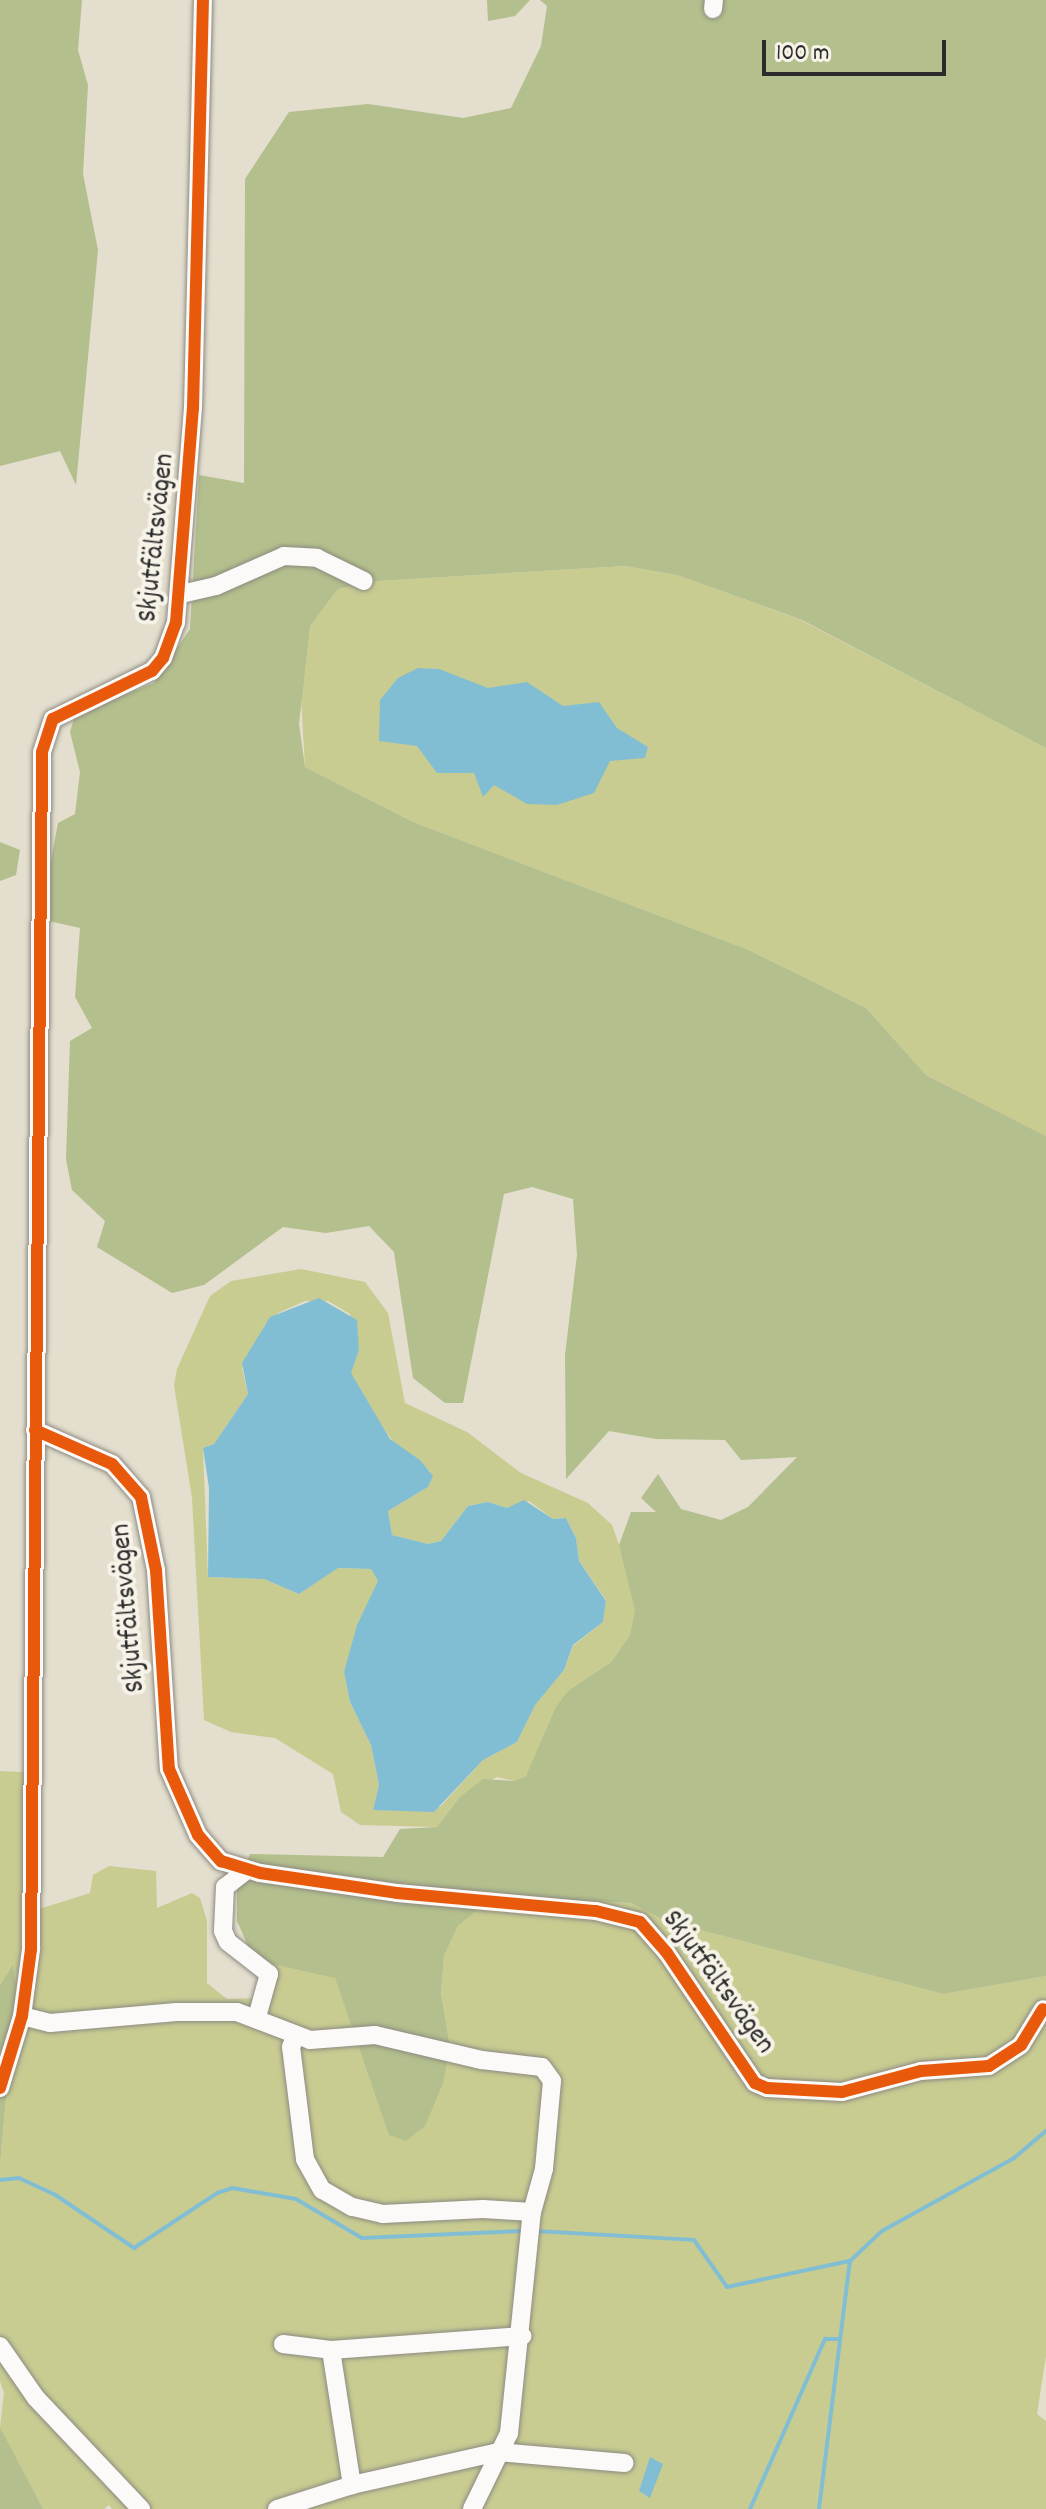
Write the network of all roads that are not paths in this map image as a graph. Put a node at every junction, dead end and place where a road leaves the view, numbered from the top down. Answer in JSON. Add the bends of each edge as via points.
{"nodes":[{"id":1,"x":203,"y":0,"type":"edge"},
{"id":2,"x":364,"y":581,"type":"dead end"},
{"id":3,"x":181,"y":594,"type":"junction"},
{"id":4,"x":35,"y":1430,"type":"junction"},
{"id":5,"x":247,"y":1870,"type":"junction"},
{"id":6,"x":1043,"y":2009,"type":"dead end"},
{"id":7,"x":22,"y":2016,"type":"junction"},
{"id":8,"x":257,"y":2017,"type":"junction"},
{"id":9,"x":295,"y":2037,"type":"junction"},
{"id":10,"x":0,"y":2088,"type":"edge"},
{"id":11,"x":532,"y":2212,"type":"junction"},
{"id":12,"x":522,"y":2336,"type":"junction"},
{"id":13,"x":283,"y":2344,"type":"dead end"},
{"id":14,"x":0,"y":2346,"type":"edge"},
{"id":15,"x":331,"y":2350,"type":"junction"},
{"id":16,"x":498,"y":2452,"type":"junction"},
{"id":17,"x":625,"y":2463,"type":"dead end"},
{"id":18,"x":352,"y":2485,"type":"junction"},
{"id":19,"x":141,"y":2509,"type":"edge"},
{"id":20,"x":277,"y":2509,"type":"edge"},
{"id":21,"x":472,"y":2509,"type":"edge"}],
"edges":[{"from":1,"to":3,"type":"street","name":"Skjutfältsvägen","via":[[193,408]]},
{"from":2,"to":3,"type":"street","via":[[317,558],[284,556],[216,586]]},
{"from":3,"to":4,"type":"street","name":"Skjutfältsvägen","via":[[160,662],[130,685],[62,712],[44,736]]},
{"from":4,"to":5,"type":"street","name":"Skjutfältsvägen","via":[[112,1464],[141,1497],[156,1570],[169,1769],[205,1845],[221,1861]]},
{"from":4,"to":7,"type":"street","via":[[31,1949]]},
{"from":5,"to":6,"type":"street","name":"Skjutfältsvägen","via":[[397,1893],[614,1914],[640,1922],[755,2083],[767,2088],[842,2092],[921,2071],[989,2066],[1021,2045]]},
{"from":5,"to":8,"type":"street","via":[[225,1887],[223,1931],[228,1942],[269,1974]]},
{"from":7,"to":8,"type":"street","via":[[50,2023],[177,2012]]},
{"from":7,"to":10,"type":"street"},
{"from":8,"to":9,"type":"street"},
{"from":9,"to":11,"type":"street","via":[[291,2047],[305,2159],[322,2190],[368,2212]]},
{"from":9,"to":11,"type":"street","via":[[375,2035],[482,2060],[542,2067],[552,2081],[544,2169]]},
{"from":11,"to":12,"type":"street"},
{"from":12,"to":15,"type":"street"},
{"from":12,"to":16,"type":"street","via":[[509,2433]]},
{"from":13,"to":15,"type":"street"},
{"from":14,"to":19,"type":"street","via":[[36,2398]]},
{"from":15,"to":18,"type":"street"},
{"from":16,"to":17,"type":"street"},
{"from":16,"to":18,"type":"street"},
{"from":16,"to":21,"type":"street"},
{"from":18,"to":20,"type":"street"}]}
